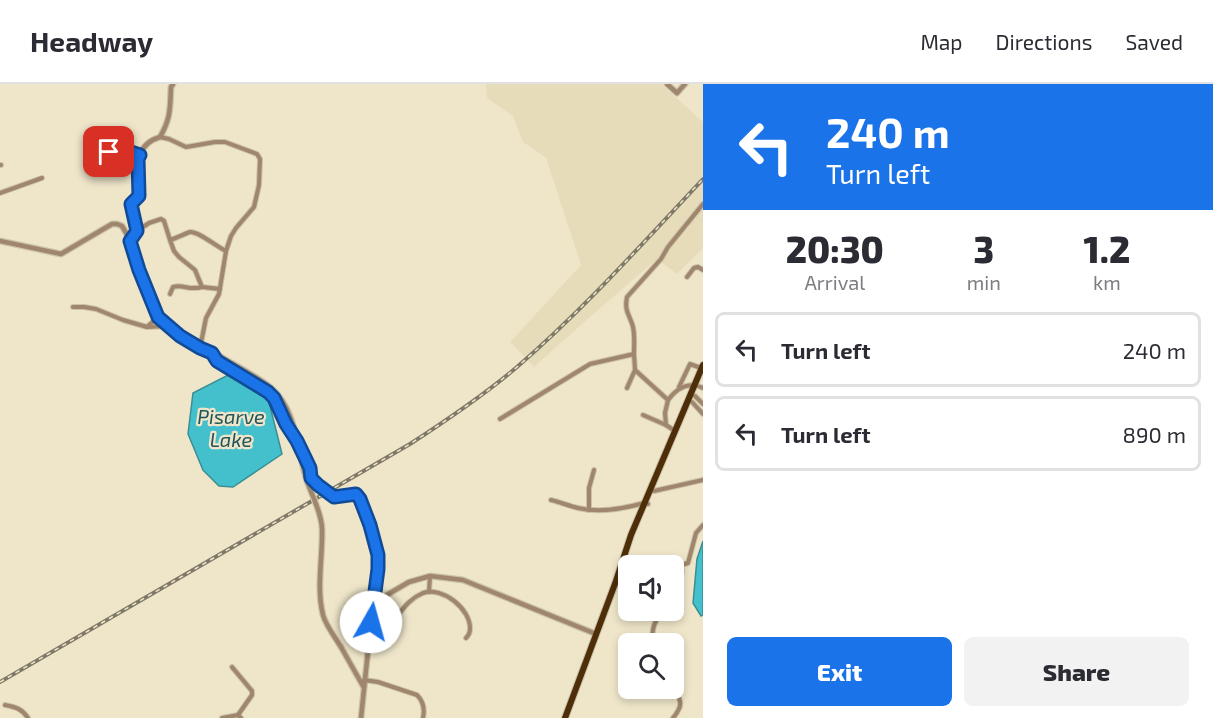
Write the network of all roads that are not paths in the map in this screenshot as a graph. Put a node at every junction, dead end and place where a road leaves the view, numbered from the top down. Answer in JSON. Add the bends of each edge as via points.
{"nodes":[{"id":1,"x":173,"y":84,"type":"edge"},
{"id":2,"x":667,"y":84,"type":"edge"},
{"id":3,"x":685,"y":84,"type":"edge"},
{"id":4,"x":160,"y":137,"type":"junction"},
{"id":5,"x":109,"y":152,"type":"dead end"},
{"id":6,"x":140,"y":155,"type":"junction"},
{"id":7,"x":42,"y":178,"type":"dead end"},
{"id":8,"x":0,"y":193,"type":"edge"},
{"id":9,"x":703,"y":204,"type":"edge"},
{"id":10,"x":137,"y":231,"type":"junction"},
{"id":11,"x":171,"y":240,"type":"junction"},
{"id":12,"x":0,"y":241,"type":"edge"},
{"id":13,"x":130,"y":241,"type":"junction"},
{"id":14,"x":226,"y":251,"type":"junction"},
{"id":15,"x":703,"y":270,"type":"edge"},
{"id":16,"x":687,"y":277,"type":"dead end"},
{"id":17,"x":202,"y":287,"type":"junction"},
{"id":18,"x":220,"y":289,"type":"junction"},
{"id":19,"x":170,"y":294,"type":"dead end"},
{"id":20,"x":73,"y":307,"type":"dead end"},
{"id":21,"x":158,"y":317,"type":"junction"},
{"id":22,"x":167,"y":326,"type":"junction"},
{"id":23,"x":147,"y":327,"type":"junction"},
{"id":24,"x":200,"y":348,"type":"junction"},
{"id":25,"x":212,"y":353,"type":"junction"},
{"id":26,"x":634,"y":354,"type":"junction"},
{"id":27,"x":702,"y":367,"type":"edge"},
{"id":28,"x":635,"y":370,"type":"junction"},
{"id":29,"x":703,"y":376,"type":"edge"},
{"id":30,"x":699,"y":386,"type":"edge"},
{"id":31,"x":627,"y":388,"type":"dead end"},
{"id":32,"x":679,"y":388,"type":"junction"},
{"id":33,"x":694,"y":399,"type":"junction"},
{"id":34,"x":668,"y":400,"type":"junction"},
{"id":35,"x":703,"y":404,"type":"edge"},
{"id":36,"x":703,"y":414,"type":"edge"},
{"id":37,"x":643,"y":415,"type":"dead end"},
{"id":38,"x":501,"y":419,"type":"dead end"},
{"id":39,"x":666,"y":425,"type":"junction"},
{"id":40,"x":675,"y":431,"type":"junction"},
{"id":41,"x":594,"y":470,"type":"dead end"},
{"id":42,"x":660,"y":471,"type":"junction"},
{"id":43,"x":703,"y":480,"type":"edge"},
{"id":44,"x":654,"y":491,"type":"junction"},
{"id":45,"x":551,"y":500,"type":"dead end"},
{"id":46,"x":646,"y":504,"type":"junction"},
{"id":47,"x":589,"y":510,"type":"junction"},
{"id":48,"x":703,"y":525,"type":"edge"},
{"id":49,"x":630,"y":555,"type":"edge"},
{"id":50,"x":684,"y":564,"type":"edge"},
{"id":51,"x":430,"y":576,"type":"junction"},
{"id":52,"x":429,"y":592,"type":"junction"},
{"id":53,"x":618,"y":592,"type":"edge"},
{"id":54,"x":373,"y":603,"type":"junction"},
{"id":55,"x":398,"y":615,"type":"dead end"},
{"id":56,"x":596,"y":634,"type":"junction"},
{"id":57,"x":466,"y":638,"type":"dead end"},
{"id":58,"x":232,"y":667,"type":"dead end"},
{"id":59,"x":364,"y":680,"type":"junction"},
{"id":60,"x":364,"y":687,"type":"junction"},
{"id":61,"x":679,"y":699,"type":"edge"},
{"id":62,"x":5,"y":705,"type":"dead end"},
{"id":63,"x":239,"y":717,"type":"edge"},
{"id":64,"x":28,"y":718,"type":"edge"},
{"id":65,"x":222,"y":718,"type":"edge"},
{"id":66,"x":361,"y":718,"type":"edge"},
{"id":67,"x":423,"y":718,"type":"edge"},
{"id":68,"x":568,"y":718,"type":"edge"},
{"id":69,"x":673,"y":718,"type":"edge"}],
"edges":[{"from":1,"to":4,"type":"street","via":[[171,110]]},
{"from":2,"to":3,"type":"street","via":[[677,93]]},
{"from":4,"to":6,"type":"street","via":[[146,145]]},
{"from":4,"to":14,"type":"street","via":[[186,147],[225,142],[258,156],[259,185],[254,207],[236,228]]},
{"from":5,"to":6,"type":"street","via":[[124,150]]},
{"from":6,"to":10,"type":"street","via":[[139,196],[131,204]]},
{"from":7,"to":8,"type":"street"},
{"from":9,"to":26,"type":"street","via":[[627,297],[625,306],[633,325]]},
{"from":10,"to":11,"type":"street","via":[[161,219]]},
{"from":10,"to":13,"type":"street"},
{"from":11,"to":14,"type":"street","via":[[192,231]]},
{"from":11,"to":17,"type":"street","via":[[174,251],[195,270]]},
{"from":12,"to":13,"type":"street","via":[[61,254],[105,227],[117,224]]},
{"from":13,"to":21,"type":"street"},
{"from":14,"to":18,"type":"street"},
{"from":15,"to":16,"type":"street","via":[[694,268]]},
{"from":17,"to":18,"type":"street"},
{"from":17,"to":19,"type":"street","via":[[176,286]]},
{"from":18,"to":24,"type":"street","via":[[206,318]]},
{"from":20,"to":23,"type":"street","via":[[96,309]]},
{"from":21,"to":22,"type":"street"},
{"from":21,"to":23,"type":"street"},
{"from":22,"to":23,"type":"street"},
{"from":22,"to":24,"type":"street"},
{"from":24,"to":25,"type":"street"},
{"from":25,"to":54,"type":"street","via":[[217,361],[274,398],[310,468],[311,478],[318,485],[334,497],[356,494],[360,499],[378,555]]},
{"from":25,"to":60,"type":"street","bridge":true,"via":[[271,388],[287,411],[322,527],[320,594],[324,617]]},
{"from":26,"to":28,"type":"street"},
{"from":26,"to":38,"type":"street","via":[[590,364]]},
{"from":27,"to":30,"type":"highway"},
{"from":27,"to":32,"type":"street","via":[[690,364]]},
{"from":28,"to":31,"type":"street"},
{"from":28,"to":34,"type":"street"},
{"from":29,"to":30,"type":"highway"},
{"from":30,"to":32,"type":"street"},
{"from":30,"to":33,"type":"highway"},
{"from":30,"to":40,"type":"highway"},
{"from":32,"to":34,"type":"street"},
{"from":33,"to":35,"type":"street"},
{"from":33,"to":36,"type":"street"},
{"from":33,"to":42,"type":"highway"},
{"from":34,"to":39,"type":"street"},
{"from":37,"to":39,"type":"street"},
{"from":39,"to":40,"type":"street"},
{"from":40,"to":42,"type":"highway"},
{"from":41,"to":47,"type":"street"},
{"from":42,"to":44,"type":"highway"},
{"from":42,"to":46,"type":"highway"},
{"from":43,"to":44,"type":"street"},
{"from":44,"to":46,"type":"highway"},
{"from":45,"to":47,"type":"street"},
{"from":46,"to":47,"type":"street"},
{"from":46,"to":49,"type":"highway"},
{"from":46,"to":56,"type":"highway"},
{"from":48,"to":50,"type":"street","via":[[696,533],[688,563]]},
{"from":51,"to":52,"type":"street"},
{"from":51,"to":54,"type":"street","via":[[410,582]]},
{"from":51,"to":56,"type":"street","via":[[463,580]]},
{"from":52,"to":55,"type":"street","via":[[411,599]]},
{"from":52,"to":57,"type":"street","via":[[447,596],[460,607],[468,618],[470,630]]},
{"from":53,"to":68,"type":"highway"},
{"from":54,"to":59,"type":"street"},
{"from":56,"to":68,"type":"highway"},
{"from":58,"to":63,"type":"street","via":[[252,691]]},
{"from":59,"to":60,"type":"street"},
{"from":59,"to":67,"type":"street","via":[[417,695],[424,706]]},
{"from":60,"to":66,"type":"street"},
{"from":61,"to":69,"type":"street","via":[[681,707]]},
{"from":62,"to":64,"type":"street","via":[[15,706]]},
{"from":63,"to":65,"type":"street"}]}
